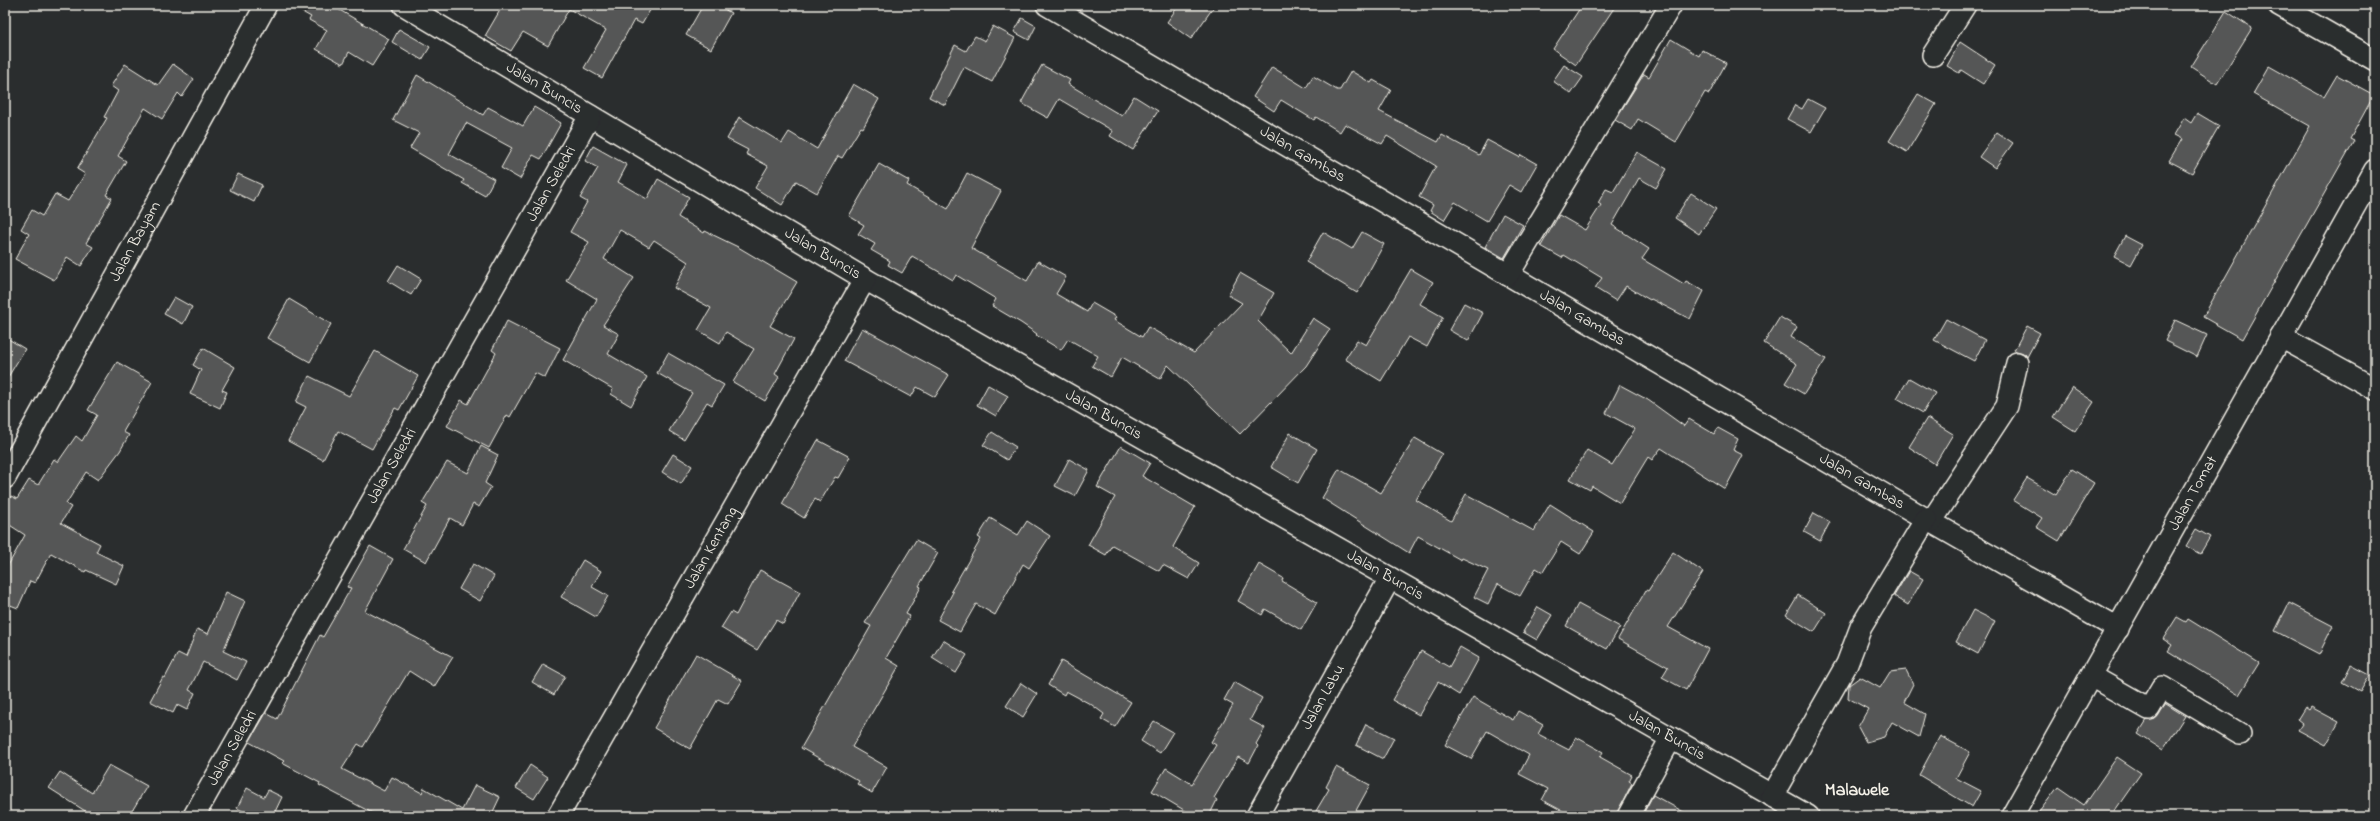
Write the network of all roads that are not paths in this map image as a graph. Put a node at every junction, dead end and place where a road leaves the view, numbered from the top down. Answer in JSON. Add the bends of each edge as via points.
{"nodes":[{"id":1,"x":266,"y":5,"type":"edge"},
{"id":2,"x":404,"y":5,"type":"edge"},
{"id":3,"x":1047,"y":5,"type":"edge"},
{"id":4,"x":1671,"y":5,"type":"edge"},
{"id":5,"x":1965,"y":5,"type":"edge"},
{"id":6,"x":2279,"y":5,"type":"edge"},
{"id":7,"x":1933,"y":55,"type":"dead end"},
{"id":8,"x":2375,"y":60,"type":"edge"},
{"id":9,"x":590,"y":116,"type":"junction"},
{"id":10,"x":2375,"y":170,"type":"edge"},
{"id":11,"x":1508,"y":275,"type":"junction"},
{"id":12,"x":864,"y":279,"type":"junction"},
{"id":13,"x":2281,"y":337,"type":"junction"},
{"id":14,"x":2017,"y":363,"type":"dead end"},
{"id":15,"x":2375,"y":389,"type":"edge"},
{"id":16,"x":5,"y":478,"type":"edge"},
{"id":17,"x":1928,"y":520,"type":"junction"},
{"id":18,"x":1390,"y":578,"type":"junction"},
{"id":19,"x":2118,"y":629,"type":"junction"},
{"id":20,"x":2091,"y":676,"type":"junction"},
{"id":21,"x":2240,"y":734,"type":"dead end"},
{"id":22,"x":1672,"y":738,"type":"junction"},
{"id":23,"x":1772,"y":796,"type":"junction"},
{"id":24,"x":194,"y":816,"type":"edge"},
{"id":25,"x":558,"y":816,"type":"edge"},
{"id":26,"x":1257,"y":816,"type":"edge"},
{"id":27,"x":1628,"y":816,"type":"edge"},
{"id":28,"x":1808,"y":816,"type":"edge"},
{"id":29,"x":2012,"y":816,"type":"edge"}],
"edges":[{"from":1,"to":16,"type":"street","name":"Jalan Bayam"},
{"from":2,"to":9,"type":"street","name":"Jalan Buncis"},
{"from":3,"to":11,"type":"street","name":"Jalan Gambas"},
{"from":4,"to":11,"type":"street"},
{"from":5,"to":7,"type":"street"},
{"from":6,"to":8,"type":"street"},
{"from":9,"to":12,"type":"street","name":"Jalan Buncis"},
{"from":9,"to":24,"type":"street","name":"Jalan Seledri"},
{"from":10,"to":13,"type":"street","name":"Jalan Tomat"},
{"from":11,"to":17,"type":"street","name":"Jalan Gambas"},
{"from":12,"to":18,"type":"street","name":"Jalan Buncis"},
{"from":12,"to":25,"type":"street","name":"Jalan Kentang"},
{"from":13,"to":15,"type":"street"},
{"from":13,"to":19,"type":"street","name":"Jalan Tomat"},
{"from":14,"to":17,"type":"street","via":[[2007,406]]},
{"from":17,"to":19,"type":"street","name":"Jalan Gambas"},
{"from":17,"to":23,"type":"street","via":[[1861,627],[1847,664]]},
{"from":18,"to":22,"type":"street","name":"Jalan Buncis"},
{"from":18,"to":26,"type":"street","name":"Jalan Labu"},
{"from":19,"to":20,"type":"street","name":"Jalan Tomat"},
{"from":20,"to":21,"type":"street","via":[[2149,709],[2162,687]]},
{"from":20,"to":29,"type":"street","name":"Jalan Tomat"},
{"from":22,"to":23,"type":"street","name":"Jalan Buncis"},
{"from":22,"to":27,"type":"street"},
{"from":23,"to":28,"type":"street","name":"Jalan Buncis"}]}
